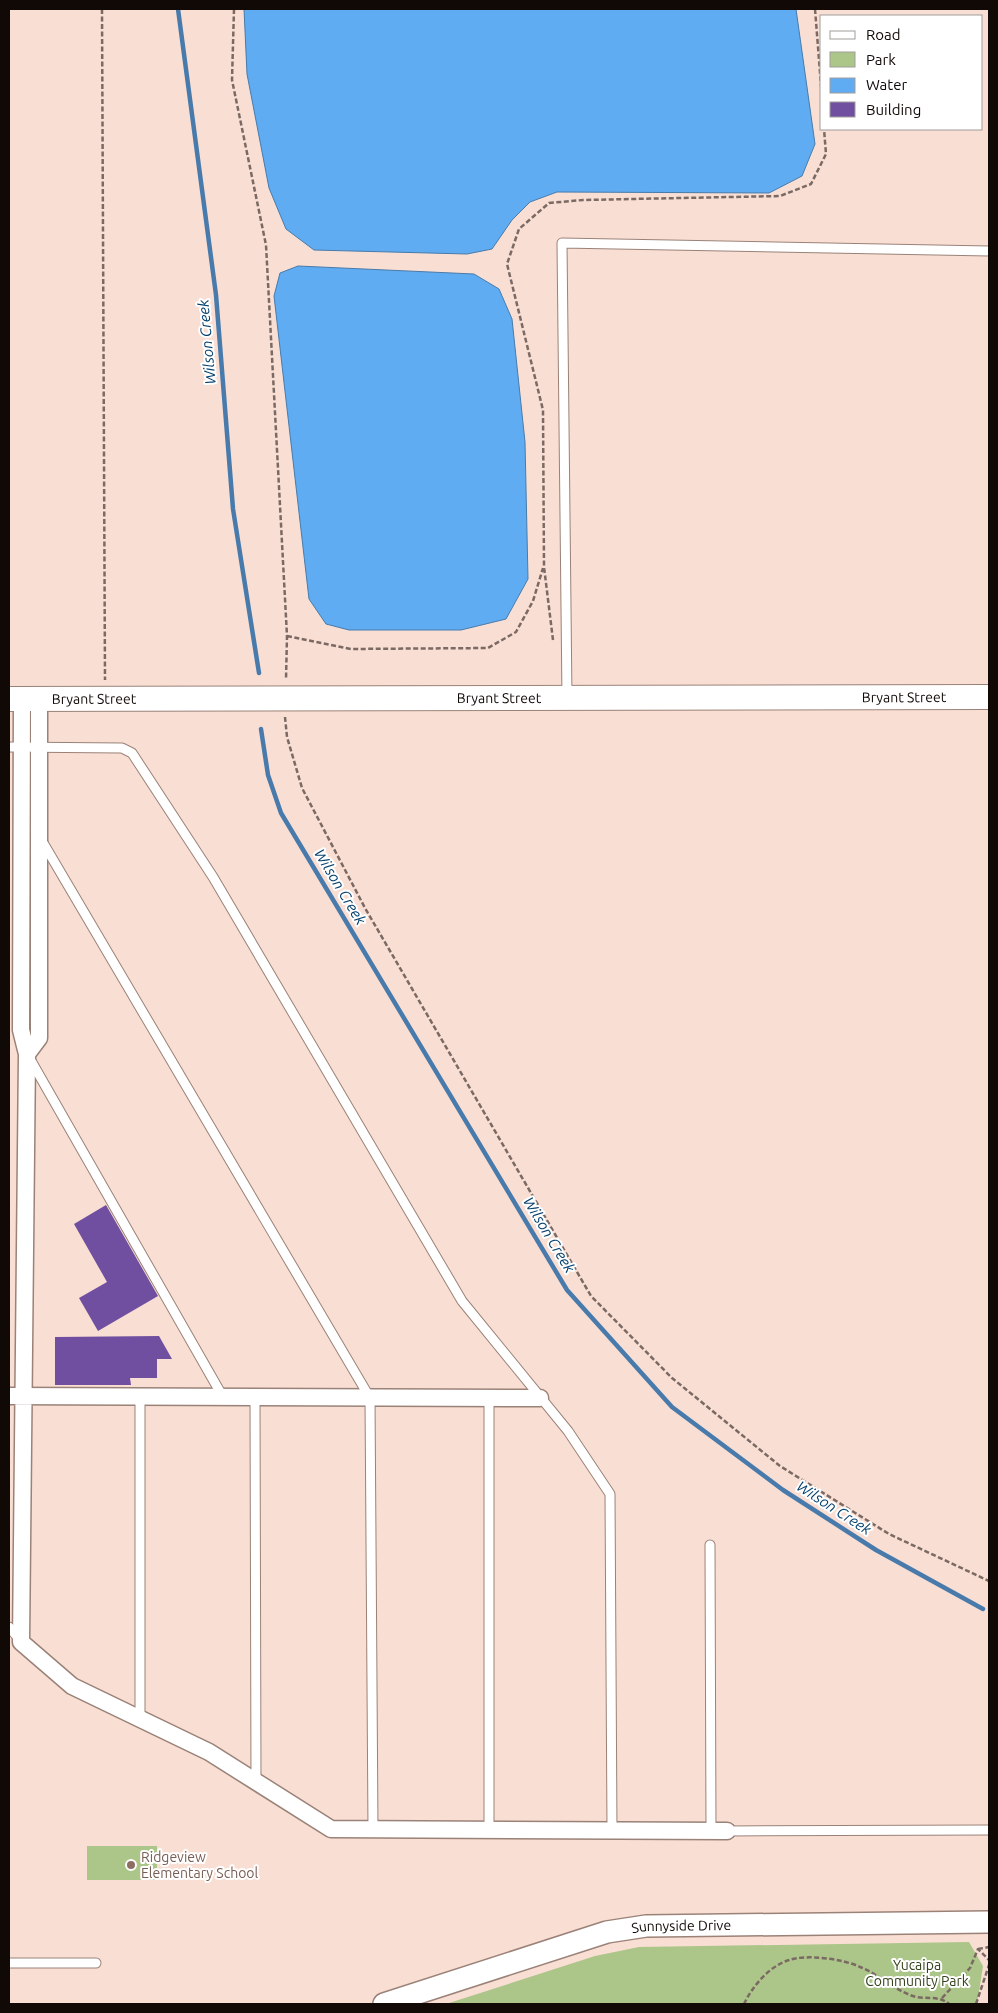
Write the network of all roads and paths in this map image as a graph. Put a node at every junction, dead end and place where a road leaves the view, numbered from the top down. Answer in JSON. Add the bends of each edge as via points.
{"nodes":[{"id":1,"x":102,"y":9,"type":"edge"},
{"id":2,"x":234,"y":9,"type":"edge"},
{"id":3,"x":815,"y":9,"type":"edge"},
{"id":4,"x":820,"y":73,"type":"edge"},
{"id":5,"x":824,"y":130,"type":"edge"},
{"id":6,"x":989,"y":251,"type":"edge"},
{"id":7,"x":544,"y":567,"type":"junction"},
{"id":8,"x":287,"y":636,"type":"junction"},
{"id":9,"x":554,"y":643,"type":"dead end"},
{"id":10,"x":989,"y":697,"type":"edge"},
{"id":11,"x":567,"y":698,"type":"junction"},
{"id":12,"x":23,"y":699,"type":"edge"},
{"id":13,"x":105,"y":699,"type":"junction"},
{"id":14,"x":284,"y":699,"type":"junction"},
{"id":15,"x":15,"y":747,"type":"edge"},
{"id":16,"x":40,"y":748,"type":"junction"},
{"id":17,"x":22,"y":836,"type":"junction"},
{"id":18,"x":39,"y":836,"type":"junction"},
{"id":19,"x":27,"y":1054,"type":"junction"},
{"id":20,"x":16,"y":1396,"type":"edge"},
{"id":21,"x":140,"y":1397,"type":"junction"},
{"id":22,"x":223,"y":1397,"type":"junction"},
{"id":23,"x":255,"y":1397,"type":"junction"},
{"id":24,"x":370,"y":1398,"type":"junction"},
{"id":25,"x":489,"y":1398,"type":"junction"},
{"id":26,"x":540,"y":1398,"type":"junction"},
{"id":27,"x":710,"y":1545,"type":"dead end"},
{"id":28,"x":989,"y":1581,"type":"edge"},
{"id":29,"x":9,"y":1627,"type":"edge"},
{"id":30,"x":21,"y":1642,"type":"junction"},
{"id":31,"x":140,"y":1719,"type":"junction"},
{"id":32,"x":256,"y":1782,"type":"junction"},
{"id":33,"x":373,"y":1829,"type":"junction"},
{"id":34,"x":489,"y":1830,"type":"junction"},
{"id":35,"x":612,"y":1830,"type":"junction"},
{"id":36,"x":989,"y":1830,"type":"edge"},
{"id":37,"x":719,"y":1831,"type":"junction"},
{"id":38,"x":989,"y":1922,"type":"edge"},
{"id":39,"x":989,"y":1947,"type":"edge"},
{"id":40,"x":978,"y":1949,"type":"junction"},
{"id":41,"x":989,"y":1960,"type":"edge"},
{"id":42,"x":9,"y":1963,"type":"edge"},
{"id":43,"x":96,"y":1963,"type":"dead end"},
{"id":44,"x":989,"y":1965,"type":"edge"},
{"id":45,"x":942,"y":1998,"type":"junction"},
{"id":46,"x":384,"y":2004,"type":"edge"},
{"id":47,"x":744,"y":2004,"type":"edge"},
{"id":48,"x":950,"y":2004,"type":"edge"},
{"id":49,"x":976,"y":2004,"type":"edge"}],
"edges":[{"from":1,"to":13,"type":"path"},
{"from":2,"to":8,"type":"path","via":[[232,80],[266,245]]},
{"from":3,"to":4,"type":"path"},
{"from":5,"to":7,"type":"path","via":[[826,154],[811,184],[780,196],[549,203],[519,229],[507,264],[543,410]]},
{"from":6,"to":11,"type":"lane","via":[[562,243]]},
{"from":7,"to":8,"type":"path","via":[[533,601],[516,632],[488,648],[351,649]]},
{"from":7,"to":9,"type":"path"},
{"from":8,"to":14,"type":"path"},
{"from":10,"to":11,"type":"main road","name":"Bryant Street"},
{"from":11,"to":14,"type":"main road","name":"Bryant Street"},
{"from":12,"to":13,"type":"main road","name":"Bryant Street"},
{"from":12,"to":15,"type":"street"},
{"from":12,"to":16,"type":"street"},
{"from":13,"to":14,"type":"main road","name":"Bryant Street"},
{"from":14,"to":28,"type":"path","via":[[287,737],[302,788],[365,908],[591,1296],[672,1378],[780,1466],[889,1534]]},
{"from":15,"to":16,"type":"lane"},
{"from":15,"to":17,"type":"street"},
{"from":16,"to":18,"type":"street"},
{"from":16,"to":26,"type":"lane","via":[[122,748],[132,753],[213,877],[462,1301]]},
{"from":17,"to":18,"type":"lane"},
{"from":17,"to":19,"type":"street","via":[[21,1030]]},
{"from":18,"to":19,"type":"street","via":[[39,1038]]},
{"from":18,"to":24,"type":"lane"},
{"from":19,"to":20,"type":"street"},
{"from":19,"to":22,"type":"lane"},
{"from":20,"to":21,"type":"street"},
{"from":20,"to":30,"type":"street"},
{"from":21,"to":22,"type":"street"},
{"from":21,"to":31,"type":"lane"},
{"from":22,"to":23,"type":"street"},
{"from":23,"to":24,"type":"street"},
{"from":23,"to":32,"type":"lane"},
{"from":24,"to":25,"type":"street"},
{"from":24,"to":33,"type":"lane"},
{"from":25,"to":26,"type":"street"},
{"from":25,"to":34,"type":"lane"},
{"from":26,"to":35,"type":"lane","via":[[568,1431],[610,1494]]},
{"from":27,"to":37,"type":"lane"},
{"from":29,"to":30,"type":"lane"},
{"from":30,"to":31,"type":"street","via":[[72,1686]]},
{"from":31,"to":32,"type":"street","via":[[209,1752]]},
{"from":32,"to":33,"type":"street","via":[[331,1829]]},
{"from":33,"to":34,"type":"street"},
{"from":34,"to":35,"type":"street"},
{"from":35,"to":37,"type":"street"},
{"from":36,"to":37,"type":"lane"},
{"from":38,"to":46,"type":"street","name":"Sunnyside Drive","via":[[646,1926],[607,1932]]},
{"from":39,"to":40,"type":"path"},
{"from":40,"to":41,"type":"path"},
{"from":40,"to":45,"type":"path","via":[[970,1968]]},
{"from":42,"to":43,"type":"lane"},
{"from":44,"to":49,"type":"path"},
{"from":45,"to":47,"type":"path","via":[[911,1996],[860,1966],[843,1960],[816,1958],[790,1960],[774,1968],[751,1990]]},
{"from":45,"to":48,"type":"path"}]}
